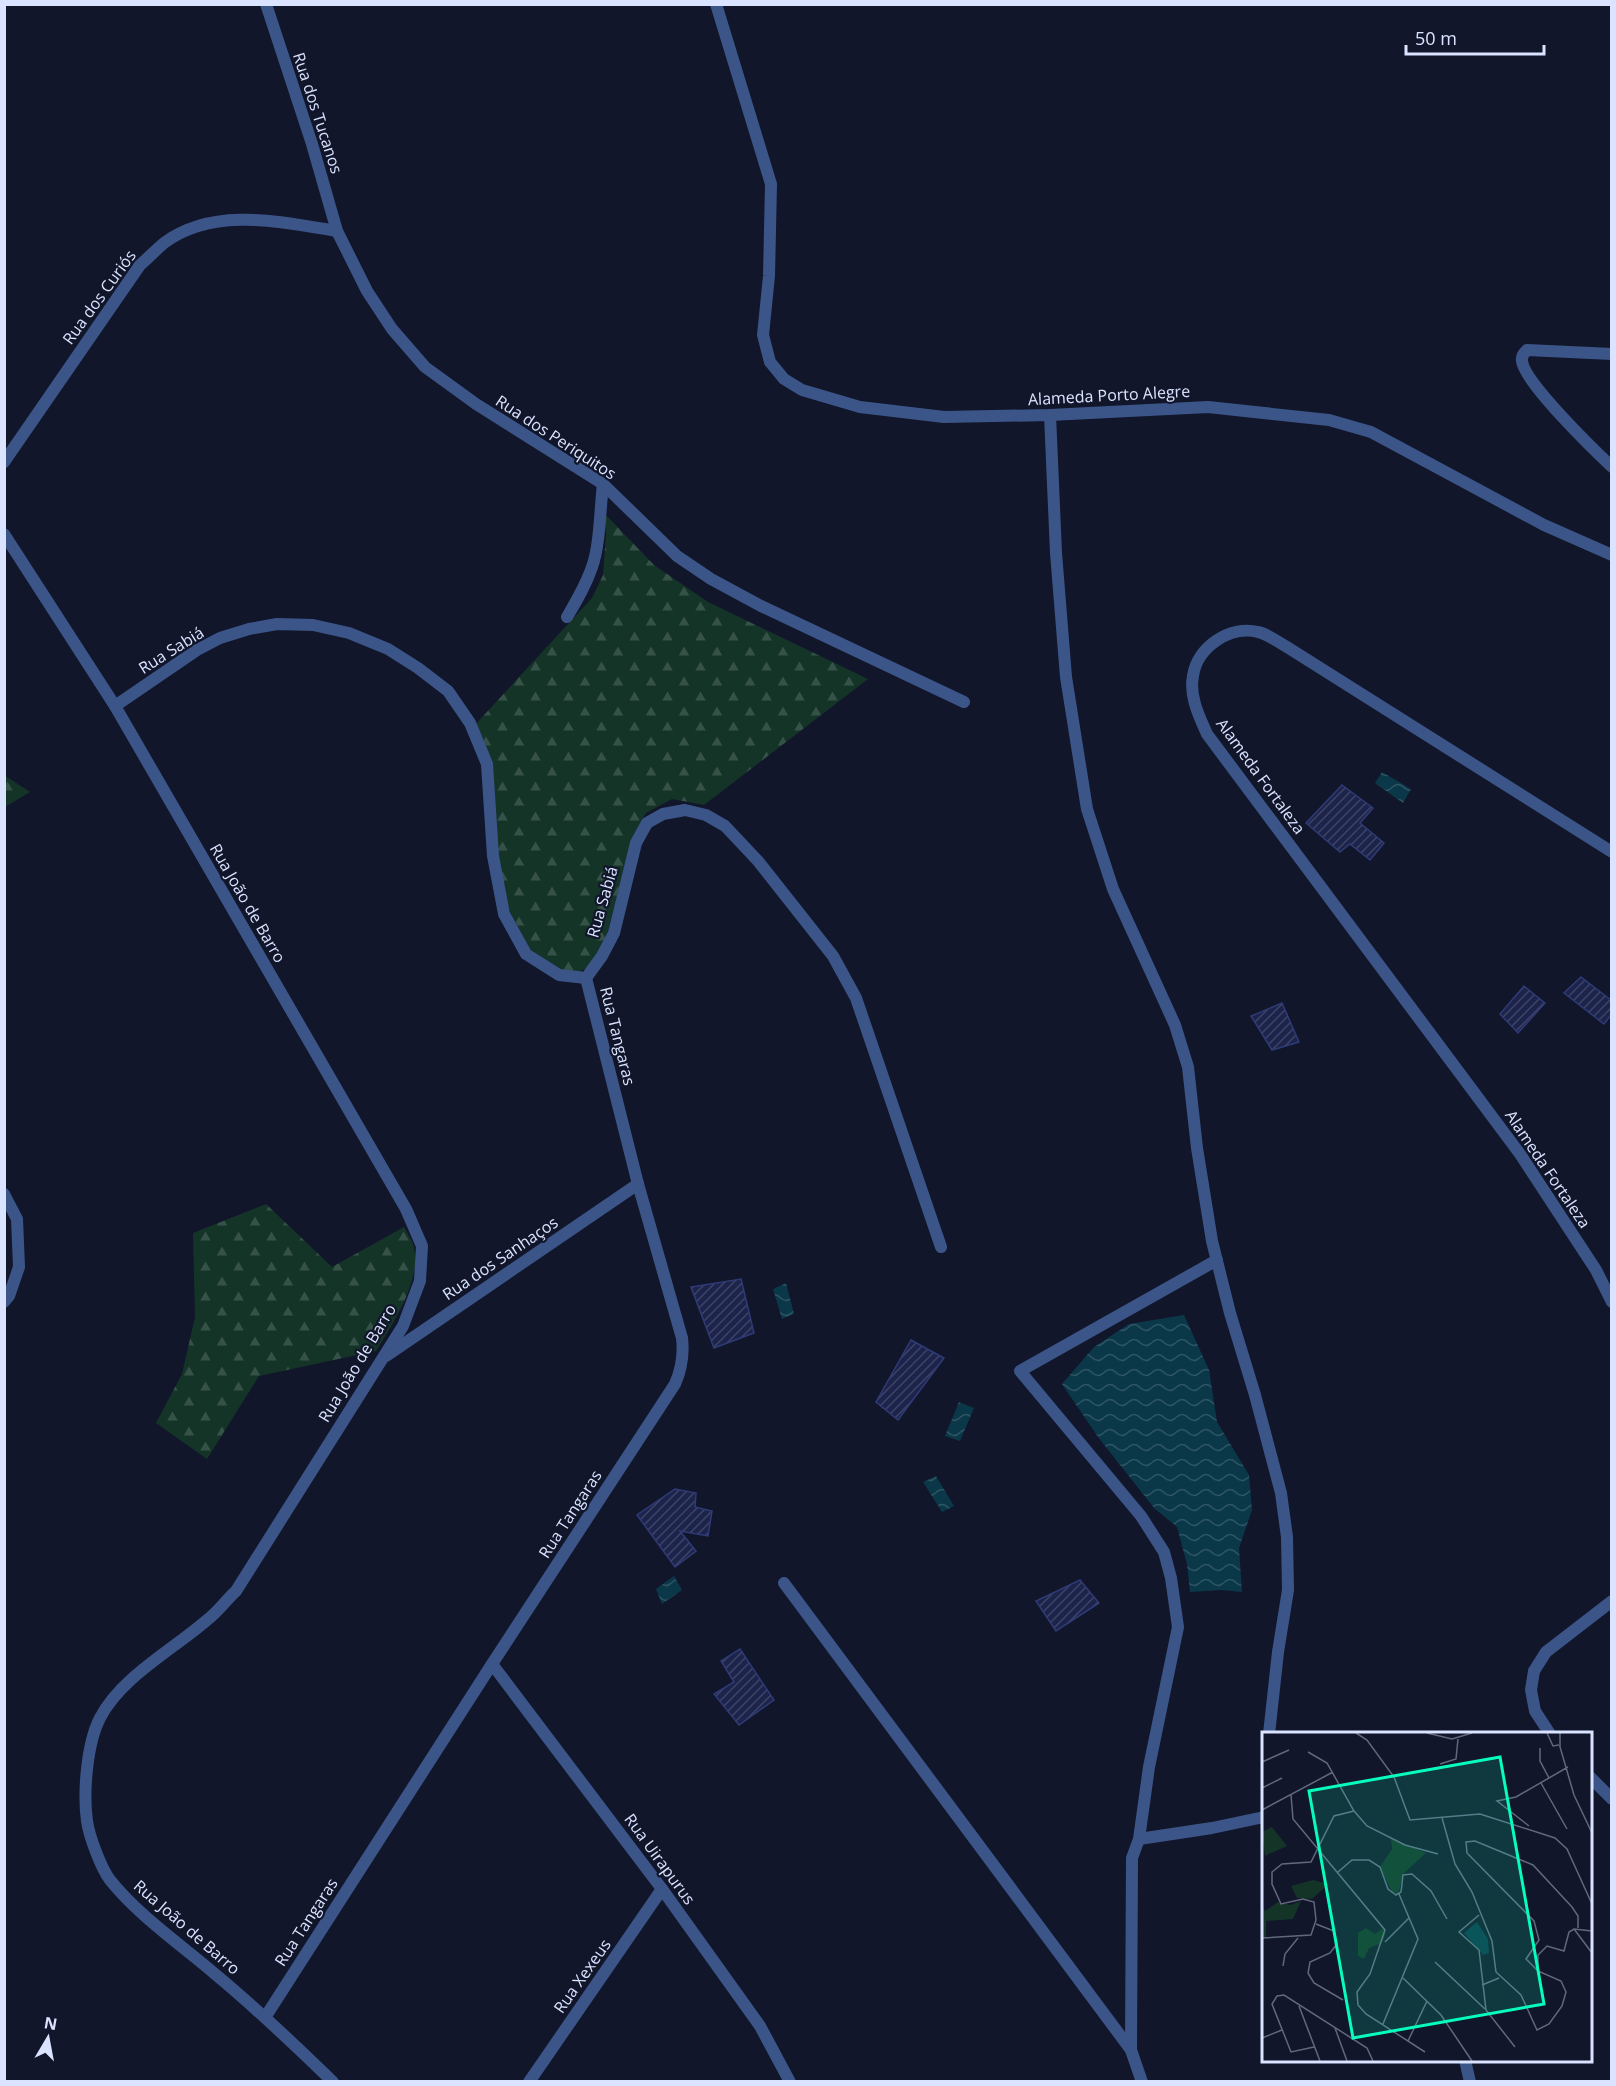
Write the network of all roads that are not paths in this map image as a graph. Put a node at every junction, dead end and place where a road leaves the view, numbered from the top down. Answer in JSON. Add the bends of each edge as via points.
{"nodes":[{"id":1,"x":266,"y":4,"type":"edge"},
{"id":2,"x":716,"y":4,"type":"edge"},
{"id":3,"x":337,"y":231,"type":"junction"},
{"id":4,"x":1611,"y":354,"type":"edge"},
{"id":5,"x":1050,"y":415,"type":"junction"},
{"id":6,"x":4,"y":462,"type":"edge"},
{"id":7,"x":1611,"y":467,"type":"edge"},
{"id":8,"x":603,"y":484,"type":"junction"},
{"id":9,"x":4,"y":534,"type":"edge"},
{"id":10,"x":1611,"y":555,"type":"edge"},
{"id":11,"x":567,"y":616,"type":"dead end"},
{"id":12,"x":964,"y":702,"type":"dead end"},
{"id":13,"x":115,"y":706,"type":"junction"},
{"id":14,"x":1611,"y":852,"type":"edge"},
{"id":15,"x":586,"y":978,"type":"junction"},
{"id":16,"x":638,"y":1184,"type":"junction"},
{"id":17,"x":4,"y":1194,"type":"edge"},
{"id":18,"x":941,"y":1247,"type":"dead end"},
{"id":19,"x":1217,"y":1260,"type":"junction"},
{"id":20,"x":4,"y":1302,"type":"edge"},
{"id":21,"x":1611,"y":1302,"type":"edge"},
{"id":22,"x":381,"y":1359,"type":"junction"},
{"id":23,"x":784,"y":1583,"type":"dead end"},
{"id":24,"x":1611,"y":1601,"type":"edge"},
{"id":25,"x":492,"y":1664,"type":"junction"},
{"id":26,"x":1269,"y":1732,"type":"edge"},
{"id":27,"x":1549,"y":1732,"type":"edge"},
{"id":28,"x":1592,"y":1779,"type":"edge"},
{"id":29,"x":1611,"y":1799,"type":"edge"},
{"id":30,"x":1262,"y":1817,"type":"edge"},
{"id":31,"x":1139,"y":1839,"type":"junction"},
{"id":32,"x":662,"y":1889,"type":"junction"},
{"id":33,"x":266,"y":2016,"type":"junction"},
{"id":34,"x":1131,"y":2050,"type":"junction"},
{"id":35,"x":1465,"y":2062,"type":"edge"},
{"id":36,"x":333,"y":2082,"type":"edge"},
{"id":37,"x":529,"y":2082,"type":"edge"},
{"id":38,"x":790,"y":2082,"type":"edge"},
{"id":39,"x":1142,"y":2082,"type":"edge"},
{"id":40,"x":1470,"y":2082,"type":"edge"}],
"edges":[{"from":1,"to":3,"type":"street","name":"Rua dos Tucanos"},
{"from":2,"to":5,"type":"street","name":"Alameda Porto Alegre","via":[[771,184],[763,335],[770,362],[784,379],[802,390],[860,407],[944,417]]},
{"from":3,"to":6,"type":"street","name":"Rua dos Curiós","via":[[224,219],[199,225],[166,242],[140,265]]},
{"from":3,"to":8,"type":"street","name":"Rua dos Periquitos","via":[[367,291],[392,329],[425,367]]},
{"from":4,"to":7,"type":"street","via":[[1527,350],[1521,361],[1566,422]]},
{"from":5,"to":10,"type":"street","name":"Alameda Porto Alegre","via":[[1208,406],[1329,420],[1371,432],[1544,525]]},
{"from":5,"to":19,"type":"street","via":[[1066,677],[1087,809],[1113,889],[1175,1025],[1188,1066],[1197,1148]]},
{"from":8,"to":11,"type":"street","via":[[593,566]]},
{"from":8,"to":12,"type":"street","name":"Rua dos Periquitos","via":[[677,556],[711,579]]},
{"from":9,"to":13,"type":"street","name":"Rua João de Barro"},
{"from":13,"to":15,"type":"street","name":"Rua Sabiá","via":[[197,650],[249,629],[277,624],[313,625],[349,633],[388,649],[448,691],[470,723],[487,764],[493,856],[504,914],[526,954],[559,975]]},
{"from":13,"to":22,"type":"street","name":"Rua João de Barro","via":[[406,1209],[422,1246],[420,1281],[403,1326]]},
{"from":14,"to":21,"type":"street","name":"Alameda Fortaleza","via":[[1260,632],[1245,630],[1224,635],[1209,645],[1192,675],[1197,713],[1207,734],[1520,1155],[1596,1270]]},
{"from":15,"to":16,"type":"street","name":"Rua Tangaras"},
{"from":15,"to":18,"type":"street","name":"Rua Sabiá","via":[[614,933],[636,843],[647,824],[663,814],[685,810],[706,815],[725,826],[758,861],[833,956],[856,998]]},
{"from":16,"to":22,"type":"street","name":"Rua dos Sanhaços"},
{"from":16,"to":25,"type":"street","name":"Rua Tangaras","via":[[682,1338],[684,1357],[680,1373]]},
{"from":17,"to":20,"type":"street","via":[[17,1219],[19,1267]]},
{"from":19,"to":26,"type":"street","via":[[1281,1493],[1287,1538],[1288,1590]]},
{"from":19,"to":31,"type":"street","via":[[1020,1371],[1141,1516],[1167,1561],[1178,1627],[1149,1767]]},
{"from":22,"to":33,"type":"street","name":"Rua João de Barro","via":[[236,1591],[209,1619],[151,1662],[118,1693],[100,1718],[91,1746],[86,1778],[87,1821],[109,1878],[140,1911]]},
{"from":23,"to":34,"type":"street"},
{"from":24,"to":27,"type":"street","via":[[1546,1652],[1534,1671],[1531,1690],[1536,1711]]},
{"from":25,"to":32,"type":"street","name":"Rua Uirapurus"},
{"from":25,"to":33,"type":"street","name":"Rua Tangaras"},
{"from":28,"to":29,"type":"street"},
{"from":30,"to":31,"type":"street"},
{"from":31,"to":34,"type":"street","via":[[1132,1858]]},
{"from":32,"to":37,"type":"street","name":"Rua Xexeus"},
{"from":32,"to":38,"type":"street","name":"Rua Uirapurus","via":[[760,2026]]},
{"from":33,"to":36,"type":"street","name":"Rua João de Barro"},
{"from":34,"to":39,"type":"street"},
{"from":35,"to":40,"type":"street"}]}
